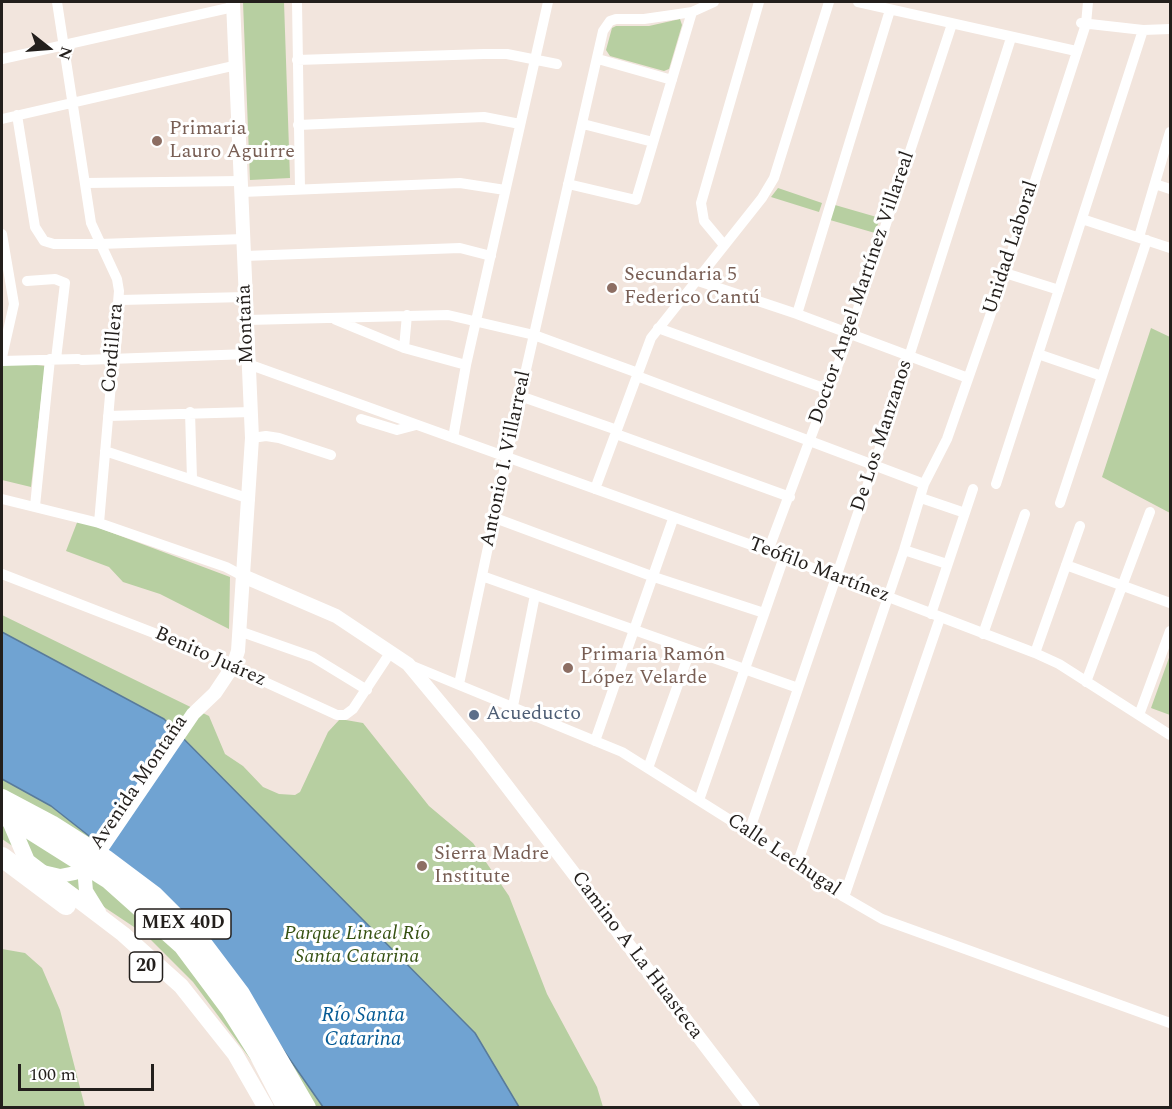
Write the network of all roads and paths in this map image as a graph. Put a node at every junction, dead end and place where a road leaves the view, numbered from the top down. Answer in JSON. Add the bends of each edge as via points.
{"nodes":[{"id":1,"x":57,"y":2,"type":"edge"},
{"id":2,"x":297,"y":2,"type":"edge"},
{"id":3,"x":548,"y":2,"type":"edge"},
{"id":4,"x":714,"y":2,"type":"edge"},
{"id":5,"x":759,"y":2,"type":"edge"},
{"id":6,"x":829,"y":2,"type":"edge"},
{"id":7,"x":858,"y":2,"type":"edge"},
{"id":8,"x":1081,"y":2,"type":"edge"},
{"id":9,"x":1088,"y":2,"type":"edge"},
{"id":10,"x":233,"y":4,"type":"edge"},
{"id":11,"x":890,"y":10,"type":"junction"},
{"id":12,"x":692,"y":12,"type":"junction"},
{"id":13,"x":952,"y":24,"type":"junction"},
{"id":14,"x":1083,"y":26,"type":"junction"},
{"id":15,"x":1170,"y":29,"type":"edge"},
{"id":16,"x":1143,"y":30,"type":"junction"},
{"id":17,"x":1011,"y":38,"type":"junction"},
{"id":18,"x":64,"y":46,"type":"junction"},
{"id":19,"x":1076,"y":51,"type":"junction"},
{"id":20,"x":2,"y":58,"type":"edge"},
{"id":21,"x":598,"y":59,"type":"junction"},
{"id":22,"x":297,"y":60,"type":"junction"},
{"id":23,"x":536,"y":60,"type":"junction"},
{"id":24,"x":557,"y":64,"type":"dead end"},
{"id":25,"x":237,"y":65,"type":"junction"},
{"id":26,"x":672,"y":80,"type":"junction"},
{"id":27,"x":72,"y":102,"type":"junction"},
{"id":28,"x":17,"y":115,"type":"junction"},
{"id":29,"x":2,"y":119,"type":"edge"},
{"id":30,"x":520,"y":124,"type":"junction"},
{"id":31,"x":583,"y":124,"type":"junction"},
{"id":32,"x":298,"y":125,"type":"junction"},
{"id":33,"x":1170,"y":132,"type":"edge"},
{"id":34,"x":653,"y":142,"type":"junction"},
{"id":35,"x":86,"y":183,"type":"junction"},
{"id":36,"x":568,"y":184,"type":"junction"},
{"id":37,"x":1155,"y":184,"type":"junction"},
{"id":38,"x":242,"y":187,"type":"junction"},
{"id":39,"x":300,"y":189,"type":"junction"},
{"id":40,"x":1170,"y":189,"type":"edge"},
{"id":41,"x":505,"y":190,"type":"junction"},
{"id":42,"x":1082,"y":219,"type":"junction"},
{"id":43,"x":2,"y":234,"type":"edge"},
{"id":44,"x":244,"y":239,"type":"junction"},
{"id":45,"x":1143,"y":239,"type":"junction"},
{"id":46,"x":100,"y":244,"type":"junction"},
{"id":47,"x":724,"y":245,"type":"junction"},
{"id":48,"x":1170,"y":248,"type":"edge"},
{"id":49,"x":245,"y":256,"type":"junction"},
{"id":50,"x":491,"y":256,"type":"junction"},
{"id":51,"x":1005,"y":273,"type":"junction"},
{"id":52,"x":695,"y":279,"type":"junction"},
{"id":53,"x":27,"y":281,"type":"dead end"},
{"id":54,"x":1059,"y":290,"type":"junction"},
{"id":55,"x":246,"y":297,"type":"junction"},
{"id":56,"x":120,"y":300,"type":"junction"},
{"id":57,"x":797,"y":314,"type":"junction"},
{"id":58,"x":407,"y":315,"type":"junction"},
{"id":59,"x":331,"y":318,"type":"junction"},
{"id":60,"x":247,"y":320,"type":"junction"},
{"id":61,"x":477,"y":320,"type":"junction"},
{"id":62,"x":658,"y":328,"type":"junction"},
{"id":63,"x":850,"y":333,"type":"junction"},
{"id":64,"x":534,"y":334,"type":"junction"},
{"id":65,"x":404,"y":348,"type":"junction"},
{"id":66,"x":1038,"y":354,"type":"junction"},
{"id":67,"x":909,"y":356,"type":"junction"},
{"id":68,"x":2,"y":359,"type":"edge"},
{"id":69,"x":53,"y":359,"type":"junction"},
{"id":70,"x":114,"y":359,"type":"junction"},
{"id":71,"x":248,"y":359,"type":"junction"},
{"id":72,"x":466,"y":365,"type":"junction"},
{"id":73,"x":637,"y":374,"type":"junction"},
{"id":74,"x":1102,"y":376,"type":"junction"},
{"id":75,"x":968,"y":378,"type":"junction"},
{"id":76,"x":829,"y":390,"type":"junction"},
{"id":77,"x":520,"y":396,"type":"junction"},
{"id":78,"x":190,"y":412,"type":"junction"},
{"id":79,"x":251,"y":412,"type":"junction"},
{"id":80,"x":108,"y":416,"type":"junction"},
{"id":81,"x":361,"y":419,"type":"dead end"},
{"id":82,"x":417,"y":425,"type":"junction"},
{"id":83,"x":617,"y":432,"type":"junction"},
{"id":84,"x":252,"y":438,"type":"junction"},
{"id":85,"x":453,"y":438,"type":"junction"},
{"id":86,"x":810,"y":442,"type":"junction"},
{"id":87,"x":105,"y":451,"type":"junction"},
{"id":88,"x":331,"y":455,"type":"dead end"},
{"id":89,"x":507,"y":458,"type":"junction"},
{"id":90,"x":874,"y":466,"type":"junction"},
{"id":91,"x":192,"y":479,"type":"junction"},
{"id":92,"x":924,"y":484,"type":"junction"},
{"id":93,"x":996,"y":484,"type":"dead end"},
{"id":94,"x":595,"y":489,"type":"junction"},
{"id":95,"x":973,"y":489,"type":"dead end"},
{"id":96,"x":789,"y":497,"type":"junction"},
{"id":97,"x":921,"y":498,"type":"junction"},
{"id":98,"x":2,"y":499,"type":"edge"},
{"id":99,"x":250,"y":499,"type":"junction"},
{"id":100,"x":1060,"y":503,"type":"dead end"},
{"id":101,"x":35,"y":506,"type":"junction"},
{"id":102,"x":1150,"y":512,"type":"dead end"},
{"id":103,"x":965,"y":513,"type":"junction"},
{"id":104,"x":1025,"y":514,"type":"dead end"},
{"id":105,"x":495,"y":518,"type":"junction"},
{"id":106,"x":673,"y":519,"type":"junction"},
{"id":107,"x":99,"y":523,"type":"junction"},
{"id":108,"x":1080,"y":526,"type":"dead end"},
{"id":109,"x":904,"y":550,"type":"junction"},
{"id":110,"x":768,"y":551,"type":"junction"},
{"id":111,"x":783,"y":557,"type":"junction"},
{"id":112,"x":947,"y":564,"type":"junction"},
{"id":113,"x":1066,"y":565,"type":"junction"},
{"id":114,"x":2,"y":574,"type":"edge"},
{"id":115,"x":243,"y":576,"type":"junction"},
{"id":116,"x":482,"y":576,"type":"junction"},
{"id":117,"x":654,"y":577,"type":"junction"},
{"id":118,"x":836,"y":577,"type":"junction"},
{"id":119,"x":1122,"y":585,"type":"junction"},
{"id":120,"x":535,"y":595,"type":"junction"},
{"id":121,"x":888,"y":597,"type":"junction"},
{"id":122,"x":1170,"y":603,"type":"edge"},
{"id":123,"x":764,"y":613,"type":"junction"},
{"id":124,"x":935,"y":616,"type":"junction"},
{"id":125,"x":634,"y":630,"type":"junction"},
{"id":126,"x":239,"y":631,"type":"junction"},
{"id":127,"x":1170,"y":631,"type":"edge"},
{"id":128,"x":983,"y":634,"type":"junction"},
{"id":129,"x":690,"y":651,"type":"junction"},
{"id":130,"x":390,"y":653,"type":"junction"},
{"id":131,"x":1035,"y":653,"type":"junction"},
{"id":132,"x":229,"y":663,"type":"junction"},
{"id":133,"x":408,"y":664,"type":"junction"},
{"id":134,"x":744,"y":670,"type":"junction"},
{"id":135,"x":1086,"y":682,"type":"junction"},
{"id":136,"x":459,"y":684,"type":"junction"},
{"id":137,"x":798,"y":688,"type":"junction"},
{"id":138,"x":367,"y":690,"type":"junction"},
{"id":139,"x":513,"y":706,"type":"junction"},
{"id":140,"x":191,"y":712,"type":"joint"},
{"id":141,"x":1139,"y":714,"type":"junction"},
{"id":142,"x":1170,"y":735,"type":"edge"},
{"id":143,"x":595,"y":741,"type":"junction"},
{"id":144,"x":648,"y":768,"type":"junction"},
{"id":145,"x":699,"y":800,"type":"junction"},
{"id":146,"x":2,"y":801,"type":"edge"},
{"id":147,"x":2,"y":815,"type":"edge"},
{"id":148,"x":749,"y":832,"type":"junction"},
{"id":149,"x":2,"y":857,"type":"edge"},
{"id":150,"x":2,"y":864,"type":"edge"},
{"id":151,"x":797,"y":865,"type":"junction"},
{"id":152,"x":32,"y":866,"type":"junction"},
{"id":153,"x":86,"y":867,"type":"junction"},
{"id":154,"x":844,"y":897,"type":"junction"},
{"id":155,"x":66,"y":904,"type":"junction"},
{"id":156,"x":103,"y":917,"type":"junction"},
{"id":157,"x":1170,"y":1023,"type":"edge"},
{"id":158,"x":253,"y":1107,"type":"edge"},
{"id":159,"x":266,"y":1107,"type":"edge"},
{"id":160,"x":287,"y":1107,"type":"edge"},
{"id":161,"x":306,"y":1107,"type":"edge"},
{"id":162,"x":753,"y":1107,"type":"edge"}],
"edges":[{"from":1,"to":18,"type":"street","name":"Cordillera"},
{"from":2,"to":22,"type":"street"},
{"from":3,"to":23,"type":"street"},
{"from":4,"to":12,"type":"street"},
{"from":5,"to":47,"type":"street","via":[[701,203],[704,221]]},
{"from":6,"to":47,"type":"street","via":[[774,178]]},
{"from":7,"to":11,"type":"street"},
{"from":8,"to":14,"type":"street","name":"Unidad Laboral"},
{"from":9,"to":14,"type":"street","name":"Unidad Laboral"},
{"from":10,"to":18,"type":"street"},
{"from":10,"to":25,"type":"street","name":"Montaña"},
{"from":11,"to":13,"type":"street"},
{"from":11,"to":57,"type":"street"},
{"from":12,"to":21,"type":"street","name":"Antonio I. Villarreal","via":[[610,21],[603,31]]},
{"from":12,"to":26,"type":"street"},
{"from":13,"to":17,"type":"street"},
{"from":13,"to":63,"type":"street","name":"Doctor Angel Martínez Villareal"},
{"from":14,"to":16,"type":"street"},
{"from":14,"to":19,"type":"street","name":"Unidad Laboral"},
{"from":15,"to":16,"type":"street"},
{"from":16,"to":42,"type":"street"},
{"from":17,"to":19,"type":"street"},
{"from":17,"to":67,"type":"street","name":"De Los Manzanos"},
{"from":18,"to":20,"type":"street"},
{"from":18,"to":27,"type":"street","name":"Cordillera"},
{"from":19,"to":51,"type":"street","name":"Unidad Laboral"},
{"from":21,"to":26,"type":"street"},
{"from":21,"to":31,"type":"street","name":"Antonio I. Villarreal"},
{"from":22,"to":23,"type":"street","via":[[484,54]]},
{"from":22,"to":32,"type":"street"},
{"from":23,"to":24,"type":"street"},
{"from":23,"to":30,"type":"street"},
{"from":25,"to":27,"type":"street"},
{"from":25,"to":38,"type":"street","name":"Montaña"},
{"from":26,"to":34,"type":"street"},
{"from":27,"to":28,"type":"street"},
{"from":27,"to":35,"type":"street","name":"Cordillera"},
{"from":28,"to":29,"type":"street"},
{"from":28,"to":46,"type":"street","via":[[35,227],[42,240],[54,244]]},
{"from":30,"to":32,"type":"street","via":[[484,117]]},
{"from":30,"to":41,"type":"street"},
{"from":31,"to":34,"type":"street"},
{"from":31,"to":36,"type":"street","name":"Antonio I. Villarreal"},
{"from":32,"to":39,"type":"street"},
{"from":33,"to":37,"type":"street"},
{"from":34,"to":36,"type":"street","via":[[636,200]]},
{"from":35,"to":38,"type":"street"},
{"from":35,"to":46,"type":"street","name":"Cordillera","via":[[91,223]]},
{"from":36,"to":64,"type":"street","name":"Antonio I. Villarreal"},
{"from":37,"to":40,"type":"street"},
{"from":37,"to":45,"type":"street"},
{"from":38,"to":39,"type":"street"},
{"from":38,"to":44,"type":"street","name":"Montaña"},
{"from":39,"to":41,"type":"street","via":[[460,183]]},
{"from":41,"to":50,"type":"street"},
{"from":42,"to":45,"type":"street"},
{"from":42,"to":54,"type":"street"},
{"from":43,"to":68,"type":"street","via":[[14,304]]},
{"from":44,"to":46,"type":"street"},
{"from":44,"to":49,"type":"street","name":"Montaña"},
{"from":45,"to":48,"type":"street"},
{"from":45,"to":74,"type":"street"},
{"from":46,"to":56,"type":"street","name":"Cordillera","via":[[117,279]]},
{"from":47,"to":52,"type":"street"},
{"from":49,"to":50,"type":"street","via":[[460,248]]},
{"from":49,"to":55,"type":"street","name":"Montaña"},
{"from":50,"to":61,"type":"street"},
{"from":51,"to":54,"type":"street"},
{"from":51,"to":75,"type":"street","name":"Unidad Laboral"},
{"from":52,"to":57,"type":"street"},
{"from":52,"to":62,"type":"street"},
{"from":53,"to":69,"type":"street","via":[[56,279],[65,283]]},
{"from":54,"to":66,"type":"street"},
{"from":55,"to":56,"type":"street"},
{"from":55,"to":60,"type":"street","name":"Montaña"},
{"from":56,"to":70,"type":"street","name":"Cordillera"},
{"from":57,"to":63,"type":"street"},
{"from":58,"to":59,"type":"street"},
{"from":58,"to":61,"type":"street"},
{"from":58,"to":65,"type":"street"},
{"from":59,"to":60,"type":"street"},
{"from":59,"to":65,"type":"street"},
{"from":60,"to":71,"type":"street","name":"Montaña"},
{"from":61,"to":64,"type":"street"},
{"from":61,"to":72,"type":"street"},
{"from":62,"to":73,"type":"street"},
{"from":62,"to":76,"type":"street"},
{"from":63,"to":67,"type":"street"},
{"from":63,"to":76,"type":"street","name":"Doctor Angel Martínez Villareal"},
{"from":64,"to":73,"type":"street"},
{"from":64,"to":77,"type":"street","name":"Antonio I. Villarreal"},
{"from":65,"to":72,"type":"street"},
{"from":66,"to":74,"type":"street"},
{"from":66,"to":93,"type":"street"},
{"from":67,"to":75,"type":"street"},
{"from":67,"to":90,"type":"street","name":"De Los Manzanos"},
{"from":68,"to":69,"type":"street"},
{"from":69,"to":70,"type":"street"},
{"from":69,"to":101,"type":"street"},
{"from":70,"to":71,"type":"street"},
{"from":70,"to":80,"type":"street","name":"Cordillera"},
{"from":71,"to":79,"type":"street","name":"Montaña"},
{"from":71,"to":82,"type":"street","name":"Teófilo Martínez"},
{"from":72,"to":85,"type":"street"},
{"from":73,"to":83,"type":"street"},
{"from":73,"to":86,"type":"street"},
{"from":74,"to":100,"type":"street"},
{"from":75,"to":92,"type":"street","name":"Unidad Laboral","via":[[947,439]]},
{"from":76,"to":86,"type":"street","name":"Doctor Angel Martínez Villareal"},
{"from":77,"to":83,"type":"street"},
{"from":77,"to":89,"type":"street","name":"Antonio I. Villarreal"},
{"from":78,"to":79,"type":"street"},
{"from":78,"to":80,"type":"street"},
{"from":78,"to":91,"type":"street"},
{"from":79,"to":84,"type":"street","name":"Montaña"},
{"from":80,"to":87,"type":"street","name":"Cordillera"},
{"from":81,"to":82,"type":"street","via":[[397,430]]},
{"from":82,"to":85,"type":"street","name":"Teófilo Martínez"},
{"from":83,"to":94,"type":"street"},
{"from":83,"to":96,"type":"street"},
{"from":84,"to":88,"type":"street","via":[[279,438]]},
{"from":84,"to":99,"type":"street","name":"Montaña"},
{"from":85,"to":89,"type":"street","name":"Teófilo Martínez"},
{"from":86,"to":90,"type":"street"},
{"from":86,"to":96,"type":"street","name":"Doctor Angel Martínez Villareal"},
{"from":87,"to":91,"type":"street"},
{"from":87,"to":107,"type":"street","name":"Cordillera"},
{"from":89,"to":94,"type":"street","name":"Teófilo Martínez"},
{"from":89,"to":105,"type":"street","name":"Antonio I. Villarreal"},
{"from":90,"to":92,"type":"street"},
{"from":90,"to":118,"type":"street","name":"De Los Manzanos"},
{"from":91,"to":99,"type":"street"},
{"from":92,"to":97,"type":"street","name":"Unidad Laboral"},
{"from":94,"to":106,"type":"street","name":"Teófilo Martínez"},
{"from":95,"to":103,"type":"street"},
{"from":96,"to":110,"type":"street","name":"Doctor Angel Martínez Villareal"},
{"from":97,"to":103,"type":"street"},
{"from":97,"to":109,"type":"street","name":"Unidad Laboral"},
{"from":98,"to":101,"type":"street"},
{"from":99,"to":115,"type":"street","name":"Montaña"},
{"from":101,"to":107,"type":"street"},
{"from":102,"to":119,"type":"street"},
{"from":103,"to":112,"type":"street"},
{"from":104,"to":128,"type":"street"},
{"from":105,"to":116,"type":"street","name":"Antonio I. Villarreal"},
{"from":105,"to":117,"type":"street"},
{"from":106,"to":110,"type":"street","name":"Teófilo Martínez"},
{"from":106,"to":117,"type":"street"},
{"from":107,"to":115,"type":"street"},
{"from":108,"to":113,"type":"street"},
{"from":109,"to":112,"type":"street"},
{"from":109,"to":121,"type":"street","name":"Unidad Laboral"},
{"from":110,"to":111,"type":"street","name":"Teófilo Martínez"},
{"from":111,"to":118,"type":"street","name":"Teófilo Martínez"},
{"from":111,"to":123,"type":"street"},
{"from":112,"to":124,"type":"street"},
{"from":113,"to":119,"type":"street"},
{"from":113,"to":131,"type":"street"},
{"from":114,"to":132,"type":"street","name":"Benito Juárez"},
{"from":115,"to":126,"type":"street","name":"Montaña"},
{"from":115,"to":130,"type":"street","via":[[336,615]]},
{"from":116,"to":120,"type":"street"},
{"from":116,"to":136,"type":"street","name":"Antonio I. Villarreal"},
{"from":117,"to":123,"type":"street"},
{"from":117,"to":125,"type":"street"},
{"from":118,"to":121,"type":"street","name":"Teófilo Martínez"},
{"from":118,"to":137,"type":"street","name":"De Los Manzanos"},
{"from":119,"to":122,"type":"street"},
{"from":119,"to":135,"type":"street"},
{"from":120,"to":125,"type":"street"},
{"from":120,"to":139,"type":"street"},
{"from":121,"to":124,"type":"street","name":"Teófilo Martínez"},
{"from":121,"to":151,"type":"street","name":"Unidad Laboral"},
{"from":123,"to":134,"type":"street"},
{"from":124,"to":128,"type":"street","name":"Teófilo Martínez"},
{"from":124,"to":154,"type":"street"},
{"from":125,"to":129,"type":"street"},
{"from":125,"to":143,"type":"street"},
{"from":126,"to":132,"type":"street","name":"Montaña","via":[[238,647]]},
{"from":126,"to":138,"type":"street","via":[[314,657]]},
{"from":127,"to":141,"type":"street"},
{"from":128,"to":131,"type":"street","name":"Teófilo Martínez"},
{"from":129,"to":134,"type":"street"},
{"from":129,"to":144,"type":"street"},
{"from":130,"to":133,"type":"street"},
{"from":130,"to":138,"type":"street","name":"Benito Juárez"},
{"from":131,"to":135,"type":"street","name":"Teófilo Martínez"},
{"from":132,"to":138,"type":"street","name":"Benito Juárez","via":[[336,715],[348,714]]},
{"from":132,"to":140,"type":"street","name":"Montaña","via":[[215,693]]},
{"from":133,"to":136,"type":"street","name":"Calle Lechugal"},
{"from":133,"to":162,"type":"street","name":"Camino A La Huasteca","via":[[477,747]]},
{"from":134,"to":137,"type":"street"},
{"from":134,"to":145,"type":"street"},
{"from":135,"to":141,"type":"street","name":"Teófilo Martínez"},
{"from":136,"to":139,"type":"street","name":"Calle Lechugal"},
{"from":137,"to":148,"type":"street","name":"De Los Manzanos"},
{"from":139,"to":143,"type":"street","name":"Calle Lechugal"},
{"from":140,"to":153,"type":"street","name":"Avenida Montaña"},
{"from":141,"to":142,"type":"street","name":"Teófilo Martínez"},
{"from":143,"to":144,"type":"street","name":"Calle Lechugal"},
{"from":144,"to":145,"type":"street","name":"Calle Lechugal"},
{"from":145,"to":148,"type":"street","name":"Calle Lechugal"},
{"from":146,"to":152,"type":"main road"},
{"from":146,"to":161,"type":"highway","number":"MEX 40D","via":[[51,825],[106,860],[154,896],[203,945],[240,994]]},
{"from":147,"to":160,"type":"highway","number":"MEX 40D","via":[[109,879],[183,945],[230,1008]]},
{"from":148,"to":151,"type":"street","name":"Calle Lechugal"},
{"from":149,"to":155,"type":"highway"},
{"from":150,"to":155,"type":"main road","number":"20"},
{"from":151,"to":154,"type":"street","name":"Calle Lechugal"},
{"from":152,"to":153,"type":"street","name":"Avenida Montaña","via":[[66,876]]},
{"from":152,"to":156,"type":"main road","number":"20"},
{"from":153,"to":156,"type":"street","name":"Avenida Montaña","via":[[88,897]]},
{"from":154,"to":157,"type":"street","name":"Calle Lechugal","via":[[882,919]]},
{"from":155,"to":158,"type":"main road","number":"20","via":[[111,936],[166,986],[210,1036]]},
{"from":156,"to":159,"type":"main road","number":"20","via":[[149,955],[195,1002],[235,1054]]}]}
